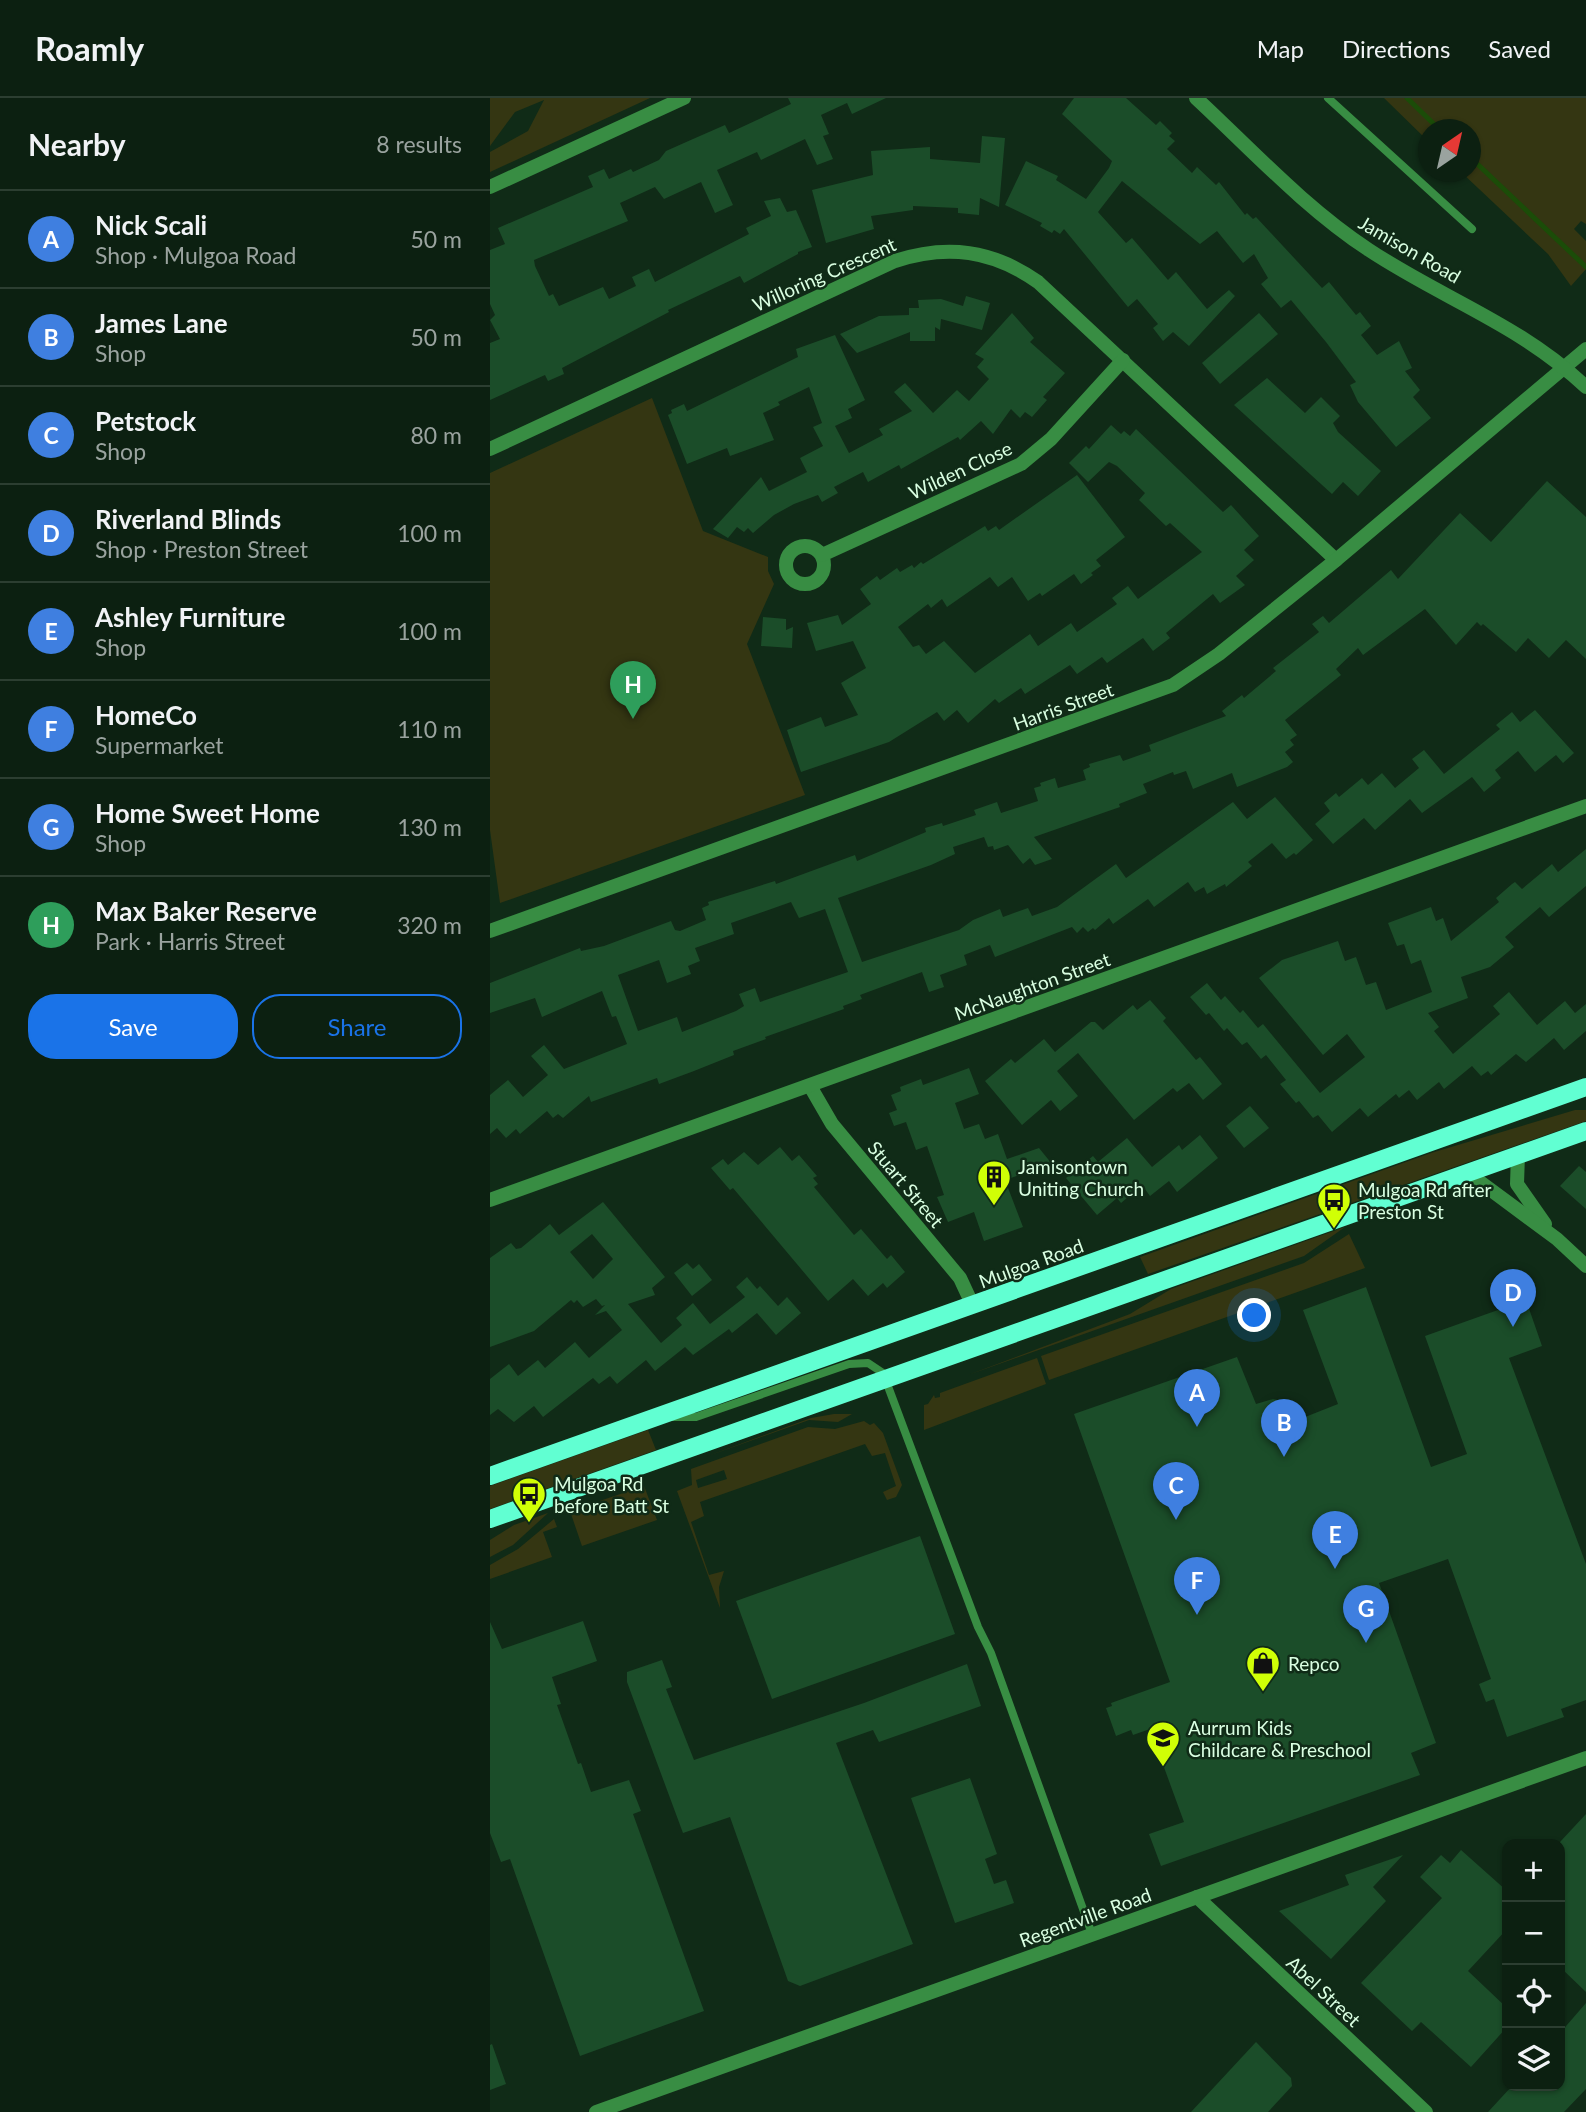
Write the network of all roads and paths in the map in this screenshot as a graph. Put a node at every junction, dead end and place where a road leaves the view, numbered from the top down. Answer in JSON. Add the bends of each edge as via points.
{"nodes":[{"id":1,"x":684,"y":98,"type":"edge"},
{"id":2,"x":1196,"y":98,"type":"edge"},
{"id":3,"x":1328,"y":98,"type":"edge"},
{"id":4,"x":490,"y":187,"type":"edge"},
{"id":5,"x":1472,"y":229,"type":"dead end"},
{"id":6,"x":1586,"y":349,"type":"edge"},
{"id":7,"x":1123,"y":360,"type":"junction"},
{"id":8,"x":1564,"y":366,"type":"junction"},
{"id":9,"x":1586,"y":387,"type":"edge"},
{"id":10,"x":490,"y":449,"type":"edge"},
{"id":11,"x":822,"y":555,"type":"dead end"},
{"id":12,"x":1336,"y":560,"type":"junction"},
{"id":13,"x":1586,"y":806,"type":"edge"},
{"id":14,"x":490,"y":931,"type":"edge"},
{"id":15,"x":810,"y":1086,"type":"junction"},
{"id":16,"x":1586,"y":1087,"type":"edge"},
{"id":17,"x":1586,"y":1131,"type":"edge"},
{"id":18,"x":1518,"y":1154,"type":"junction"},
{"id":19,"x":1468,"y":1173,"type":"junction"},
{"id":20,"x":490,"y":1200,"type":"edge"},
{"id":21,"x":1557,"y":1239,"type":"junction"},
{"id":22,"x":1586,"y":1266,"type":"edge"},
{"id":23,"x":973,"y":1306,"type":"junction"},
{"id":24,"x":886,"y":1379,"type":"junction"},
{"id":25,"x":655,"y":1417,"type":"junction"},
{"id":26,"x":490,"y":1476,"type":"edge"},
{"id":27,"x":508,"y":1513,"type":"junction"},
{"id":28,"x":490,"y":1519,"type":"edge"},
{"id":29,"x":490,"y":1527,"type":"edge"},
{"id":30,"x":1586,"y":1758,"type":"edge"},
{"id":31,"x":1197,"y":1898,"type":"junction"},
{"id":32,"x":1093,"y":1934,"type":"junction"},
{"id":33,"x":596,"y":2112,"type":"edge"},
{"id":34,"x":1426,"y":2112,"type":"edge"}],
"edges":[{"from":1,"to":4,"type":"street"},
{"from":2,"to":8,"type":"street","name":"Jamison Road","via":[[1352,239],[1494,318]]},
{"from":3,"to":5,"type":"lane"},
{"from":6,"to":8,"type":"street","name":"Harris Street"},
{"from":7,"to":10,"type":"street","name":"Willoring Crescent","via":[[1038,282],[1006,262],[969,252],[929,251],[895,261]]},
{"from":7,"to":11,"type":"street","name":"Wilden Close","via":[[1043,447],[1021,464]]},
{"from":7,"to":12,"type":"street","name":"Willoring Crescent"},
{"from":8,"to":9,"type":"street","name":"Jamison Road"},
{"from":8,"to":12,"type":"street","name":"Harris Street"},
{"from":12,"to":14,"type":"street","name":"Harris Street","via":[[1219,654],[1150,695]]},
{"from":13,"to":15,"type":"street","name":"McNaughton Street"},
{"from":15,"to":20,"type":"street","name":"McNaughton Street"},
{"from":15,"to":23,"type":"street","name":"Stuart Street","via":[[832,1124],[960,1278]]},
{"from":16,"to":23,"type":"main road","name":"Mulgoa Road"},
{"from":17,"to":18,"type":"main road"},
{"from":18,"to":19,"type":"main road"},
{"from":18,"to":21,"type":"street","via":[[1516,1176],[1521,1192]]},
{"from":19,"to":21,"type":"street"},
{"from":19,"to":24,"type":"main road"},
{"from":21,"to":22,"type":"street"},
{"from":23,"to":25,"type":"main road","name":"Mulgoa Road"},
{"from":24,"to":25,"type":"lane","via":[[874,1365],[849,1364],[696,1417]]},
{"from":24,"to":27,"type":"main road"},
{"from":24,"to":32,"type":"lane"},
{"from":25,"to":26,"type":"main road","name":"Mulgoa Road"},
{"from":27,"to":28,"type":"main road"},
{"from":27,"to":29,"type":"main road"},
{"from":30,"to":31,"type":"street","name":"Regentville Road"},
{"from":31,"to":32,"type":"street","name":"Regentville Road"},
{"from":31,"to":34,"type":"street","name":"Abel Street"},
{"from":32,"to":33,"type":"street","name":"Regentville Road"}]}
